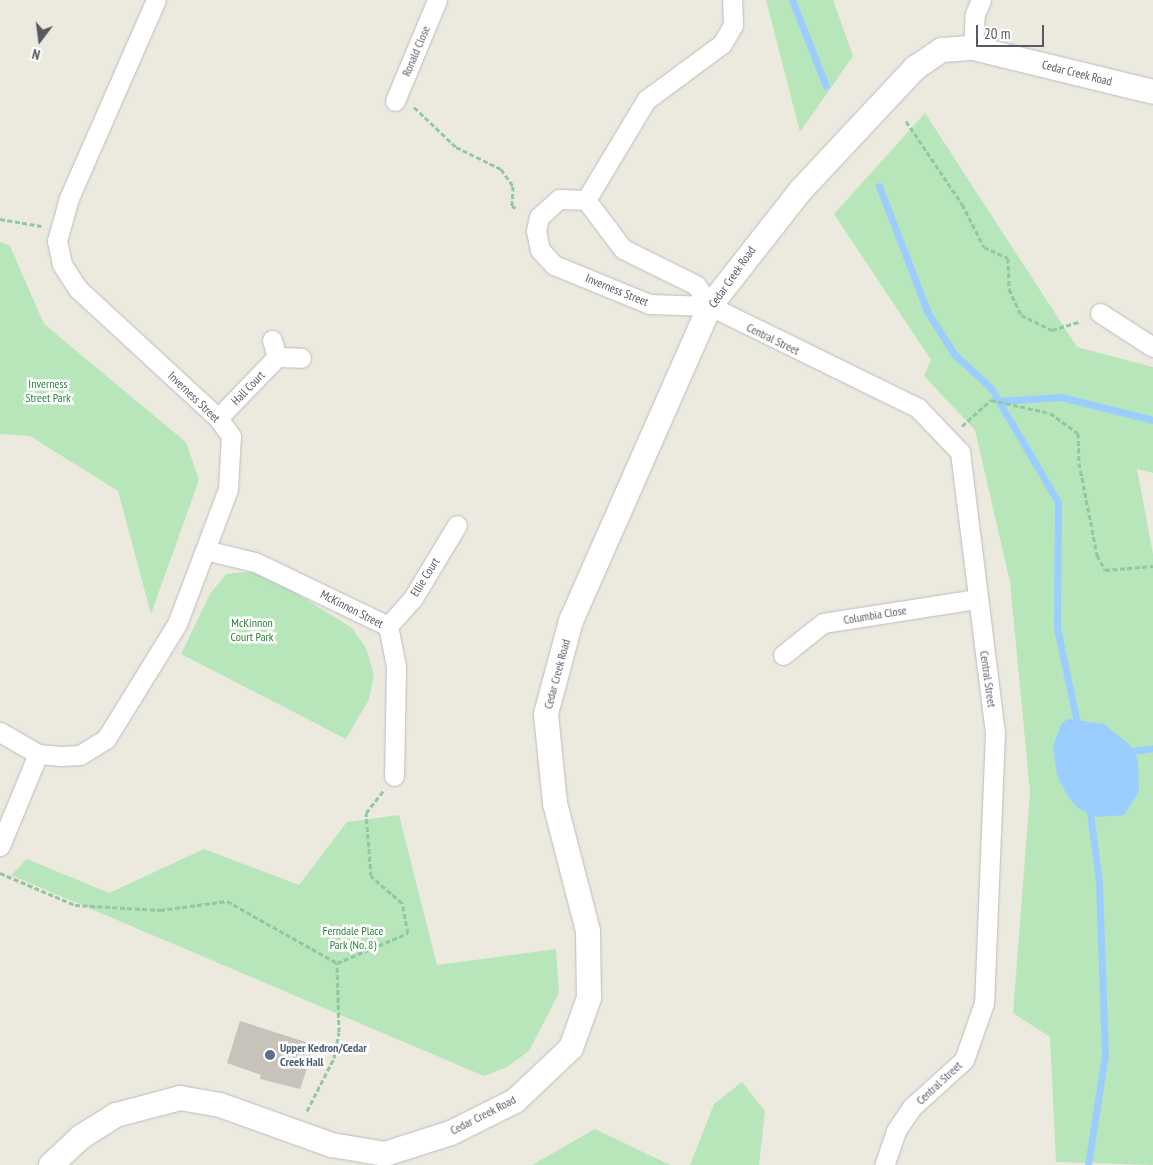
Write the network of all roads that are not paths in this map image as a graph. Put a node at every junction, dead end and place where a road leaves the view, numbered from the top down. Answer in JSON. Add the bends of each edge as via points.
{"nodes":[{"id":1,"x":156,"y":0,"type":"edge"},
{"id":2,"x":437,"y":0,"type":"edge"},
{"id":3,"x":732,"y":0,"type":"edge"},
{"id":4,"x":981,"y":0,"type":"edge"},
{"id":5,"x":973,"y":48,"type":"junction"},
{"id":6,"x":1153,"y":92,"type":"edge"},
{"id":7,"x":395,"y":101,"type":"road end"},
{"id":8,"x":586,"y":200,"type":"junction"},
{"id":9,"x":710,"y":306,"type":"junction"},
{"id":10,"x":1100,"y":313,"type":"road end"},
{"id":11,"x":1153,"y":347,"type":"edge"},
{"id":12,"x":301,"y":358,"type":"dead end"},
{"id":13,"x":218,"y":418,"type":"junction"},
{"id":14,"x":457,"y":525,"type":"dead end"},
{"id":15,"x":205,"y":550,"type":"junction"},
{"id":16,"x":977,"y":599,"type":"junction"},
{"id":17,"x":388,"y":626,"type":"junction"},
{"id":18,"x":783,"y":654,"type":"dead end"},
{"id":19,"x":0,"y":732,"type":"edge"},
{"id":20,"x":38,"y":754,"type":"junction"},
{"id":21,"x":394,"y":776,"type":"road end"},
{"id":22,"x":0,"y":846,"type":"edge"},
{"id":23,"x":51,"y":1165,"type":"edge"},
{"id":24,"x":884,"y":1165,"type":"edge"}],
"edges":[{"from":1,"to":13,"type":"street","name":"Inverness Street","via":[[59,227],[62,264],[78,289]]},
{"from":2,"to":7,"type":"street","name":"Ronald Close"},
{"from":3,"to":8,"type":"street","via":[[733,25],[722,44],[646,100]]},
{"from":4,"to":5,"type":"street","via":[[975,14]]},
{"from":5,"to":6,"type":"street","name":"Cedar Creek Road"},
{"from":5,"to":9,"type":"street","name":"Cedar Creek Road","via":[[942,50],[915,68],[801,190]]},
{"from":8,"to":9,"type":"street","via":[[623,249],[696,285]]},
{"from":8,"to":9,"type":"street","name":"Inverness Street","via":[[559,199],[539,217],[536,230],[540,250],[554,265],[649,304]]},
{"from":9,"to":16,"type":"street","name":"Central Street","via":[[918,408],[960,452]]},
{"from":9,"to":23,"type":"street","name":"Cedar Creek Road","via":[[571,621],[546,714],[555,803],[588,931],[589,998],[571,1048],[515,1101],[451,1133],[385,1154],[332,1145],[220,1105],[180,1098],[116,1116],[81,1137]]},
{"from":10,"to":11,"type":"street"},
{"from":12,"to":13,"type":"street","name":"Hall Court","via":[[274,348]]},
{"from":13,"to":15,"type":"street","name":"Inverness Street","via":[[231,436],[233,451],[228,489]]},
{"from":14,"to":17,"type":"street","name":"Ellie Court","via":[[413,598]]},
{"from":15,"to":17,"type":"street","name":"McKinnon Street","via":[[254,562]]},
{"from":15,"to":20,"type":"street","name":"Inverness Street","via":[[176,624],[106,739],[80,755]]},
{"from":16,"to":18,"type":"street","name":"Columbia Close","via":[[823,622]]},
{"from":16,"to":24,"type":"street","name":"Central Street","via":[[995,732],[984,1003],[964,1060],[912,1107],[896,1131]]},
{"from":17,"to":21,"type":"street","name":"McKinnon Street","via":[[396,666]]},
{"from":19,"to":20,"type":"street","name":"Inverness Street"},
{"from":20,"to":22,"type":"street"}]}
